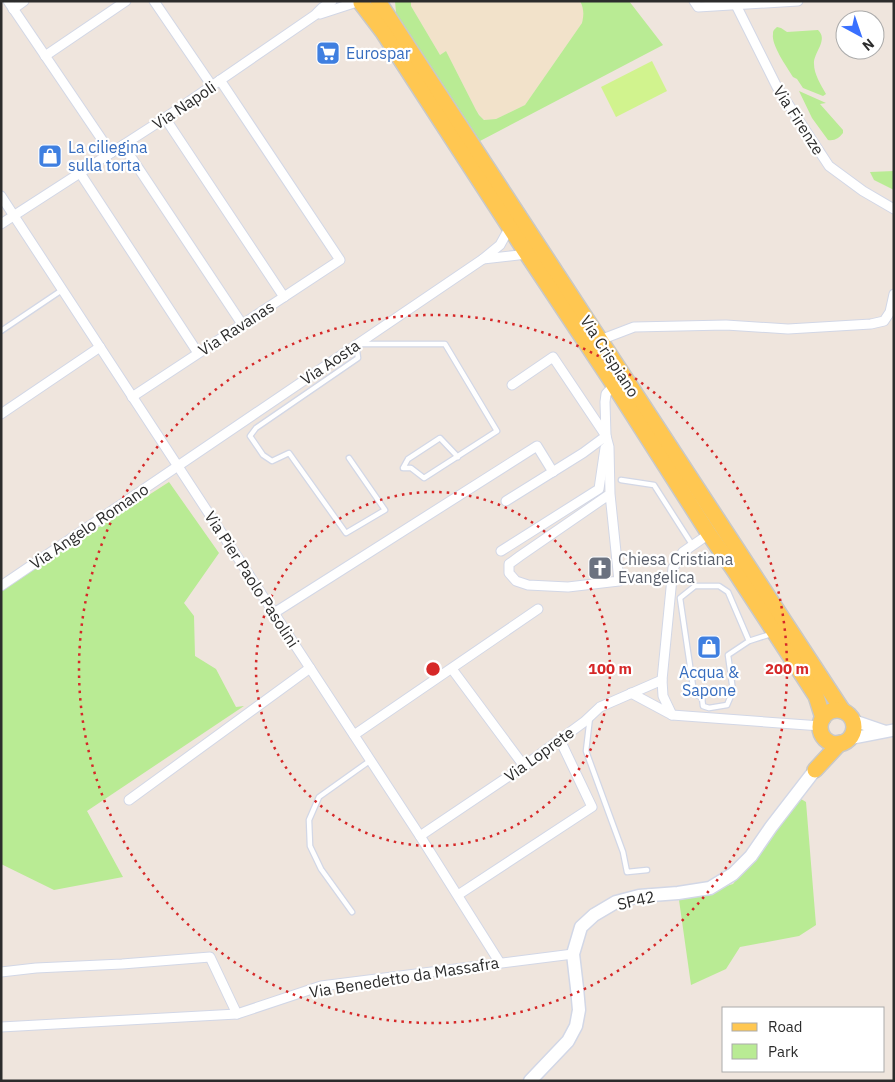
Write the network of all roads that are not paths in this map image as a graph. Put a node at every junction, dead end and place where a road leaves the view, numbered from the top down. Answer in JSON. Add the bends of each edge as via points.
{"nodes":[{"id":1,"x":24,"y":1,"type":"edge"},
{"id":2,"x":126,"y":1,"type":"edge"},
{"id":3,"x":154,"y":1,"type":"edge"},
{"id":4,"x":332,"y":1,"type":"edge"},
{"id":5,"x":378,"y":1,"type":"edge"},
{"id":6,"x":694,"y":1,"type":"edge"},
{"id":7,"x":798,"y":1,"type":"edge"},
{"id":8,"x":361,"y":2,"type":"edge"},
{"id":9,"x":11,"y":5,"type":"edge"},
{"id":10,"x":736,"y":5,"type":"junction"},
{"id":11,"x":315,"y":15,"type":"junction"},
{"id":12,"x":45,"y":56,"type":"junction"},
{"id":13,"x":216,"y":83,"type":"junction"},
{"id":14,"x":165,"y":118,"type":"junction"},
{"id":15,"x":122,"y":145,"type":"junction"},
{"id":16,"x":111,"y":153,"type":"junction"},
{"id":17,"x":80,"y":173,"type":"junction"},
{"id":18,"x":1,"y":196,"type":"edge"},
{"id":19,"x":894,"y":209,"type":"edge"},
{"id":20,"x":14,"y":216,"type":"junction"},
{"id":21,"x":1,"y":224,"type":"edge"},
{"id":22,"x":510,"y":227,"type":"junction"},
{"id":23,"x":527,"y":254,"type":"junction"},
{"id":24,"x":483,"y":259,"type":"junction"},
{"id":25,"x":62,"y":290,"type":"junction"},
{"id":26,"x":894,"y":294,"type":"edge"},
{"id":27,"x":284,"y":297,"type":"junction"},
{"id":28,"x":242,"y":324,"type":"junction"},
{"id":29,"x":1,"y":331,"type":"edge"},
{"id":30,"x":600,"y":340,"type":"junction"},
{"id":31,"x":356,"y":344,"type":"junction"},
{"id":32,"x":100,"y":347,"type":"junction"},
{"id":33,"x":198,"y":353,"type":"junction"},
{"id":34,"x":512,"y":385,"type":"dead end"},
{"id":35,"x":614,"y":385,"type":"junction"},
{"id":36,"x":132,"y":397,"type":"junction"},
{"id":37,"x":1,"y":414,"type":"edge"},
{"id":38,"x":606,"y":436,"type":"junction"},
{"id":39,"x":458,"y":457,"type":"junction"},
{"id":40,"x":349,"y":458,"type":"dead end"},
{"id":41,"x":177,"y":466,"type":"junction"},
{"id":42,"x":554,"y":472,"type":"junction"},
{"id":43,"x":621,"y":480,"type":"dead end"},
{"id":44,"x":610,"y":494,"type":"junction"},
{"id":45,"x":506,"y":501,"type":"dead end"},
{"id":46,"x":709,"y":534,"type":"junction"},
{"id":47,"x":692,"y":546,"type":"junction"},
{"id":48,"x":501,"y":551,"type":"dead end"},
{"id":49,"x":1,"y":586,"type":"edge"},
{"id":50,"x":538,"y":609,"type":"dead end"},
{"id":51,"x":274,"y":613,"type":"junction"},
{"id":52,"x":775,"y":632,"type":"junction"},
{"id":53,"x":749,"y":641,"type":"junction"},
{"id":54,"x":310,"y":668,"type":"junction"},
{"id":55,"x":452,"y":669,"type":"junction"},
{"id":56,"x":662,"y":680,"type":"junction"},
{"id":57,"x":631,"y":693,"type":"junction"},
{"id":58,"x":672,"y":715,"type":"junction"},
{"id":59,"x":847,"y":715,"type":"junction"},
{"id":60,"x":590,"y":716,"type":"junction"},
{"id":61,"x":822,"y":726,"type":"junction"},
{"id":62,"x":890,"y":731,"type":"edge"},
{"id":63,"x":354,"y":735,"type":"junction"},
{"id":64,"x":560,"y":740,"type":"junction"},
{"id":65,"x":844,"y":741,"type":"junction"},
{"id":66,"x":370,"y":760,"type":"junction"},
{"id":67,"x":524,"y":766,"type":"junction"},
{"id":68,"x":815,"y":770,"type":"junction"},
{"id":69,"x":129,"y":800,"type":"dead end"},
{"id":70,"x":420,"y":836,"type":"junction"},
{"id":71,"x":647,"y":870,"type":"dead end"},
{"id":72,"x":458,"y":895,"type":"junction"},
{"id":73,"x":352,"y":912,"type":"dead end"},
{"id":74,"x":573,"y":954,"type":"junction"},
{"id":75,"x":500,"y":963,"type":"junction"},
{"id":76,"x":1,"y":972,"type":"edge"},
{"id":77,"x":237,"y":1014,"type":"junction"},
{"id":78,"x":1,"y":1027,"type":"edge"},
{"id":79,"x":530,"y":1081,"type":"edge"}],
"edges":[{"from":1,"to":9,"type":"street"},
{"from":2,"to":12,"type":"street"},
{"from":3,"to":13,"type":"street"},
{"from":4,"to":11,"type":"street","name":"Via Napoli"},
{"from":5,"to":30,"type":"main road","name":"Via Crispiano"},
{"from":6,"to":10,"type":"street","via":[[698,7]]},
{"from":7,"to":10,"type":"street"},
{"from":8,"to":11,"type":"street","name":"Via Napoli"},
{"from":8,"to":22,"type":"main road","name":"Via Crispiano"},
{"from":9,"to":12,"type":"street"},
{"from":10,"to":19,"type":"street","name":"Via Firenze","via":[[777,88],[830,166]]},
{"from":11,"to":13,"type":"street","name":"Via Napoli"},
{"from":12,"to":16,"type":"street"},
{"from":13,"to":14,"type":"street","name":"Via Napoli"},
{"from":13,"to":27,"type":"street","name":"Via Ravanas","via":[[340,260]]},
{"from":14,"to":15,"type":"street","name":"Via Napoli"},
{"from":14,"to":27,"type":"street"},
{"from":15,"to":16,"type":"street","name":"Via Napoli"},
{"from":15,"to":28,"type":"street"},
{"from":16,"to":17,"type":"street","name":"Via Napoli"},
{"from":17,"to":20,"type":"street","name":"Via Napoli"},
{"from":17,"to":33,"type":"street"},
{"from":18,"to":20,"type":"street","name":"Via Pier Paolo Pasolini"},
{"from":20,"to":21,"type":"street","name":"Via Napoli"},
{"from":20,"to":25,"type":"street","name":"Via Pier Paolo Pasolini"},
{"from":22,"to":23,"type":"main road","name":"Via Crispiano"},
{"from":22,"to":24,"type":"street","via":[[500,245]]},
{"from":23,"to":24,"type":"street"},
{"from":23,"to":35,"type":"main road","name":"Via Crispiano"},
{"from":24,"to":31,"type":"street","name":"Via Aosta"},
{"from":25,"to":29,"type":"lane"},
{"from":25,"to":32,"type":"street","name":"Via Pier Paolo Pasolini"},
{"from":26,"to":30,"type":"street","via":[[890,312],[884,321],[871,324],[788,329],[726,325],[634,327]]},
{"from":27,"to":28,"type":"street","name":"Via Ravanas"},
{"from":28,"to":33,"type":"street","name":"Via Ravanas"},
{"from":30,"to":59,"type":"main road","name":"Via Crispiano"},
{"from":31,"to":39,"type":"lane","via":[[445,344],[497,431]]},
{"from":31,"to":40,"type":"lane","via":[[358,358],[256,428],[250,436],[263,455],[272,461],[289,453],[346,532],[385,510]]},
{"from":31,"to":41,"type":"street","name":"Via Aosta"},
{"from":32,"to":36,"type":"street","name":"Via Pier Paolo Pasolini"},
{"from":32,"to":37,"type":"street"},
{"from":33,"to":36,"type":"street","name":"Via Ravanas"},
{"from":34,"to":38,"type":"street","via":[[553,356]]},
{"from":35,"to":38,"type":"street","name":"Via Crispiano","via":[[606,394]]},
{"from":35,"to":46,"type":"main road","name":"Via Crispiano"},
{"from":36,"to":41,"type":"street","name":"Via Pier Paolo Pasolini"},
{"from":38,"to":42,"type":"street"},
{"from":38,"to":44,"type":"street","name":"Via Crispiano"},
{"from":38,"to":48,"type":"street","name":"Via Crispiano","via":[[599,489]]},
{"from":39,"to":39,"type":"lane","via":[[424,478],[411,468],[403,468],[408,459],[440,438]]},
{"from":41,"to":49,"type":"street","name":"Via Angelo Romano"},
{"from":41,"to":51,"type":"street","name":"Via Pier Paolo Pasolini"},
{"from":42,"to":45,"type":"street"},
{"from":42,"to":51,"type":"street","via":[[537,446]]},
{"from":43,"to":47,"type":"lane","via":[[654,485]]},
{"from":44,"to":44,"type":"street","name":"Via Crispiano","via":[[509,564],[509,573],[516,581],[536,585],[568,587],[619,581]]},
{"from":46,"to":47,"type":"street"},
{"from":46,"to":52,"type":"main road","name":"Via Crispiano"},
{"from":47,"to":56,"type":"street","via":[[683,552],[673,568]]},
{"from":50,"to":55,"type":"street"},
{"from":51,"to":54,"type":"street","name":"Via Pier Paolo Pasolini"},
{"from":52,"to":53,"type":"lane"},
{"from":52,"to":61,"type":"main road","name":"Via Crispiano","via":[[816,696]]},
{"from":53,"to":53,"type":"lane","via":[[728,592],[719,586],[695,586],[680,598],[694,693],[702,698],[703,706],[727,705],[733,691],[728,655]]},
{"from":54,"to":63,"type":"street","name":"Via Pier Paolo Pasolini"},
{"from":54,"to":69,"type":"street"},
{"from":55,"to":63,"type":"street"},
{"from":55,"to":67,"type":"street"},
{"from":56,"to":57,"type":"street","name":"Via Loprete"},
{"from":56,"to":58,"type":"street","via":[[663,696]]},
{"from":57,"to":58,"type":"street"},
{"from":57,"to":60,"type":"street","name":"Via Loprete","via":[[600,707]]},
{"from":58,"to":61,"type":"street"},
{"from":59,"to":61,"type":"main road","via":[[832,710],[827,713]]},
{"from":59,"to":62,"type":"street"},
{"from":59,"to":65,"type":"main road","via":[[854,727]]},
{"from":60,"to":64,"type":"street","name":"Via Loprete"},
{"from":60,"to":71,"type":"lane","via":[[586,751],[623,852],[627,872]]},
{"from":61,"to":65,"type":"main road","via":[[830,742]]},
{"from":61,"to":68,"type":"main road","name":"SP42","number":"SP42"},
{"from":62,"to":65,"type":"street"},
{"from":63,"to":66,"type":"street","name":"Via Pier Paolo Pasolini"},
{"from":64,"to":67,"type":"street","name":"Via Loprete"},
{"from":64,"to":72,"type":"street","via":[[592,807]]},
{"from":65,"to":68,"type":"main road","name":"SP42","number":"SP42"},
{"from":66,"to":70,"type":"street","name":"Via Pier Paolo Pasolini"},
{"from":66,"to":73,"type":"lane","via":[[319,797],[309,820],[310,846],[320,869]]},
{"from":67,"to":70,"type":"street","name":"Via Loprete"},
{"from":68,"to":74,"type":"main road","name":"SP42","number":"SP42","via":[[734,874],[710,888],[639,896],[616,902],[594,915],[582,927]]},
{"from":70,"to":72,"type":"street","name":"Via Pier Paolo Pasolini"},
{"from":72,"to":75,"type":"street","name":"Via Pier Paolo Pasolini"},
{"from":74,"to":75,"type":"street","name":"Via Benedetto da Massafra"},
{"from":74,"to":79,"type":"main road","name":"SP42","number":"SP42","via":[[578,1010],[576,1026],[568,1041]]},
{"from":75,"to":77,"type":"street","name":"Via Benedetto da Massafra","via":[[321,986]]},
{"from":76,"to":77,"type":"street","via":[[210,957]]},
{"from":77,"to":78,"type":"street","name":"Via Benedetto da Massafra"}]}
